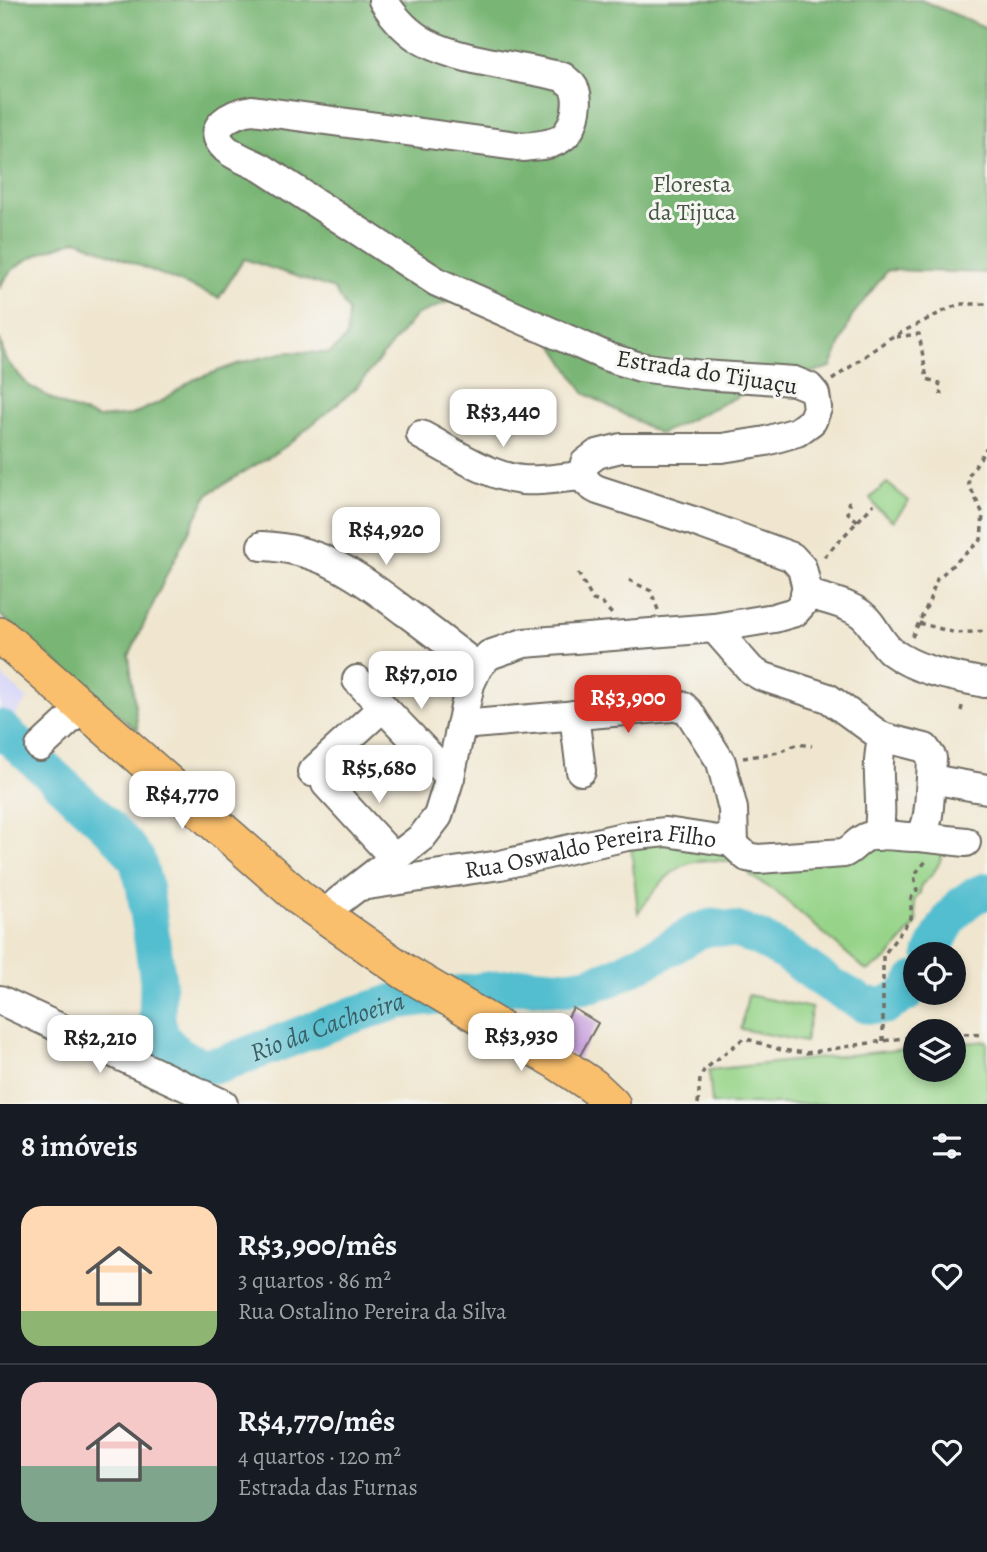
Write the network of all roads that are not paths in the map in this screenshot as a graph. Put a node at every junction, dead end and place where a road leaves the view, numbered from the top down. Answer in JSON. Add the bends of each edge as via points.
{"nodes":[{"id":1,"x":383,"y":0,"type":"edge"},
{"id":2,"x":421,"y":435,"type":"dead end"},
{"id":3,"x":583,"y":476,"type":"junction"},
{"id":4,"x":262,"y":547,"type":"dead end"},
{"id":5,"x":805,"y":584,"type":"junction"},
{"id":6,"x":714,"y":628,"type":"junction"},
{"id":7,"x":0,"y":635,"type":"edge"},
{"id":8,"x":478,"y":667,"type":"junction"},
{"id":9,"x":357,"y":680,"type":"dead end"},
{"id":10,"x":985,"y":683,"type":"dead end"},
{"id":11,"x":83,"y":706,"type":"junction"},
{"id":12,"x":383,"y":707,"type":"junction"},
{"id":13,"x":575,"y":715,"type":"junction"},
{"id":14,"x":461,"y":725,"type":"junction"},
{"id":15,"x":883,"y":737,"type":"junction"},
{"id":16,"x":40,"y":747,"type":"dead end"},
{"id":17,"x":581,"y":771,"type":"dead end"},
{"id":18,"x":450,"y":777,"type":"junction"},
{"id":19,"x":931,"y":779,"type":"junction"},
{"id":20,"x":987,"y":789,"type":"edge"},
{"id":21,"x":878,"y":836,"type":"junction"},
{"id":22,"x":927,"y":838,"type":"junction"},
{"id":23,"x":966,"y":842,"type":"dead end"},
{"id":24,"x":734,"y":844,"type":"junction"},
{"id":25,"x":395,"y":859,"type":"junction"},
{"id":26,"x":359,"y":886,"type":"junction"},
{"id":27,"x":324,"y":916,"type":"junction"},
{"id":28,"x":0,"y":1000,"type":"edge"},
{"id":29,"x":223,"y":1104,"type":"edge"},
{"id":30,"x":612,"y":1104,"type":"edge"}],
"edges":[{"from":1,"to":3,"type":"street","name":"Estrada do Tijuaçu","via":[[393,16],[425,42],[563,78],[573,86],[577,100],[565,136],[549,144],[524,147],[252,110],[224,120],[218,130],[219,141],[438,282],[608,357],[640,367],[794,381],[815,394],[817,408],[812,421],[797,432],[722,448],[621,449],[597,454],[585,463]]},
{"from":2,"to":3,"type":"street","via":[[509,478]]},
{"from":3,"to":5,"type":"street","via":[[598,490],[792,557],[802,568]]},
{"from":4,"to":8,"type":"street","via":[[289,549],[337,565]]},
{"from":5,"to":6,"type":"street","via":[[803,603],[794,612]]},
{"from":5,"to":10,"type":"street","via":[[864,615],[885,645],[901,657],[931,671]]},
{"from":6,"to":8,"type":"street","via":[[524,643],[489,655]]},
{"from":6,"to":15,"type":"street","via":[[751,670],[828,698]]},
{"from":7,"to":11,"type":"main road"},
{"from":8,"to":14,"type":"street"},
{"from":9,"to":12,"type":"street"},
{"from":11,"to":16,"type":"street"},
{"from":11,"to":27,"type":"main road"},
{"from":12,"to":18,"type":"street"},
{"from":12,"to":25,"type":"street","via":[[319,778]]},
{"from":13,"to":14,"type":"street"},
{"from":13,"to":17,"type":"street"},
{"from":13,"to":24,"type":"street","via":[[682,706],[721,762],[733,809]]},
{"from":14,"to":18,"type":"street"},
{"from":15,"to":19,"type":"street","via":[[929,751]]},
{"from":15,"to":21,"type":"street"},
{"from":18,"to":25,"type":"street","via":[[438,816],[422,837]]},
{"from":19,"to":20,"type":"street"},
{"from":19,"to":22,"type":"street","via":[[923,832]]},
{"from":21,"to":22,"type":"street","name":"Rua Oswaldo Pereira Filho"},
{"from":21,"to":24,"type":"street","name":"Rua Oswaldo Pereira Filho","via":[[864,838],[844,853],[758,859],[747,857]]},
{"from":22,"to":23,"type":"street","name":"Rua Oswaldo Pereira Filho"},
{"from":24,"to":26,"type":"street","name":"Rua Oswaldo Pereira Filho","via":[[666,832],[627,836],[500,865]]},
{"from":25,"to":26,"type":"street"},
{"from":26,"to":27,"type":"street"},
{"from":27,"to":30,"type":"main road","via":[[405,972],[557,1062]]},
{"from":28,"to":29,"type":"street"}]}
